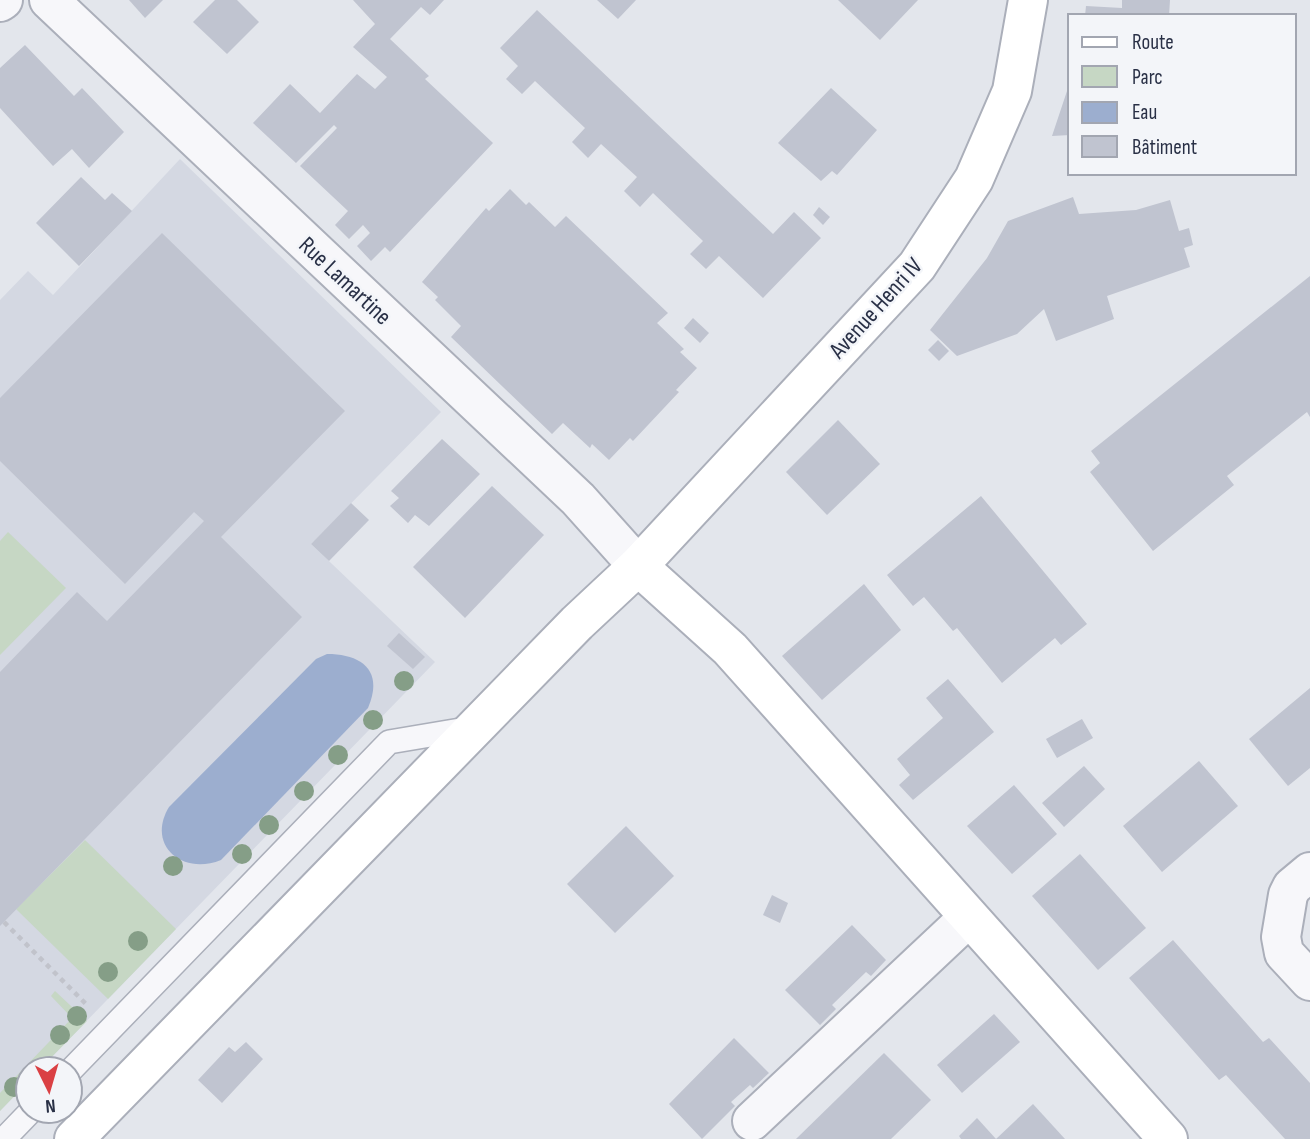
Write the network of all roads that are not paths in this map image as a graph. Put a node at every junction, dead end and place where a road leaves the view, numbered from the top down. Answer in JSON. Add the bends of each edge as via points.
{"nodes":[{"id":1,"x":48,"y":0,"type":"edge"},
{"id":2,"x":1028,"y":0,"type":"edge"},
{"id":3,"x":638,"y":566,"type":"junction"},
{"id":4,"x":475,"y":727,"type":"junction"},
{"id":5,"x":1310,"y":872,"type":"edge"},
{"id":6,"x":968,"y":918,"type":"junction"},
{"id":7,"x":1310,"y":981,"type":"edge"},
{"id":8,"x":84,"y":1057,"type":"edge"},
{"id":9,"x":752,"y":1121,"type":"dead end"},
{"id":10,"x":18,"y":1125,"type":"edge"},
{"id":11,"x":4,"y":1139,"type":"edge"},
{"id":12,"x":74,"y":1139,"type":"edge"},
{"id":13,"x":1168,"y":1139,"type":"edge"}],
"edges":[{"from":1,"to":3,"type":"street","name":"Rue Lamartine","via":[[578,499]]},
{"from":2,"to":3,"type":"main road","name":"Avenue Henri IV","via":[[1012,91],[975,179],[917,267]]},
{"from":3,"to":4,"type":"main road","name":"Avenue Henri IV"},
{"from":3,"to":6,"type":"main road","via":[[730,649]]},
{"from":4,"to":8,"type":"lane","via":[[389,742]]},
{"from":4,"to":12,"type":"main road","name":"Avenue Henri IV"},
{"from":5,"to":7,"type":"street","via":[[1288,895],[1280,937],[1284,953]]},
{"from":6,"to":9,"type":"street"},
{"from":6,"to":13,"type":"main road"},
{"from":10,"to":11,"type":"lane"}]}
